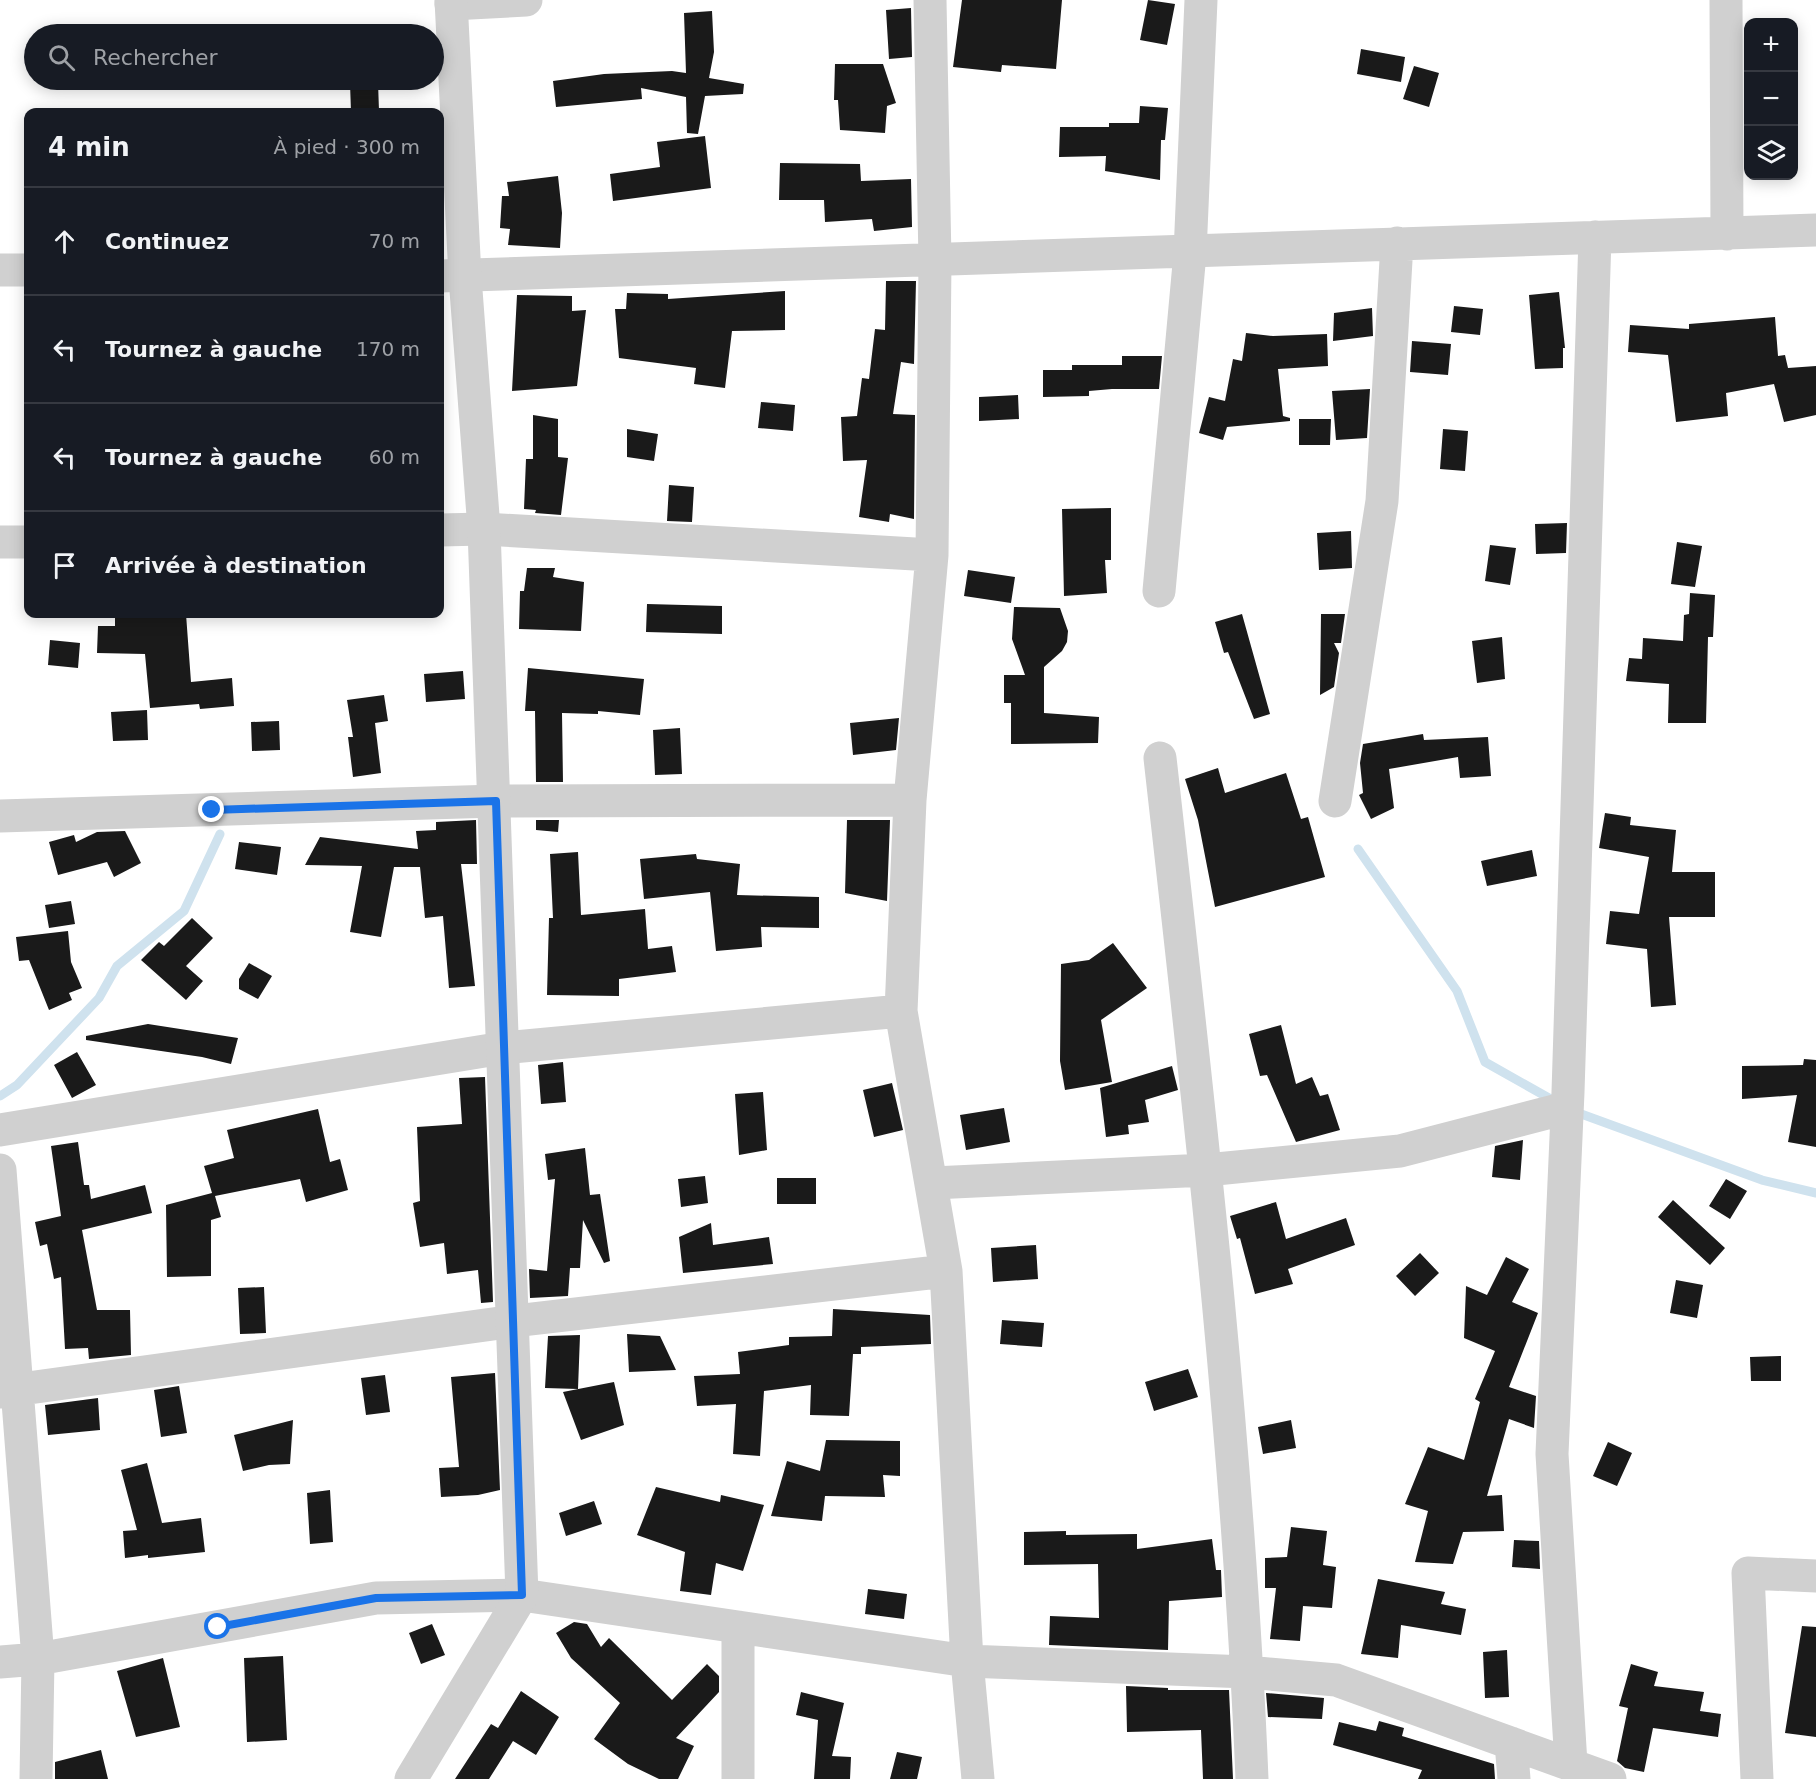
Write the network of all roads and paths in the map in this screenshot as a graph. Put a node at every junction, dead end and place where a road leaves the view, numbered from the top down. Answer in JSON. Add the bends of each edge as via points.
{"nodes":[{"id":1,"x":526,"y":0,"type":"edge"},
{"id":2,"x":930,"y":0,"type":"edge"},
{"id":3,"x":1201,"y":0,"type":"edge"},
{"id":4,"x":1726,"y":0,"type":"edge"},
{"id":5,"x":451,"y":2,"type":"edge"},
{"id":6,"x":1816,"y":230,"type":"edge"},
{"id":7,"x":1727,"y":234,"type":"junction"},
{"id":8,"x":1595,"y":237,"type":"junction"},
{"id":9,"x":1397,"y":243,"type":"junction"},
{"id":10,"x":1190,"y":252,"type":"junction"},
{"id":11,"x":935,"y":261,"type":"junction"},
{"id":12,"x":0,"y":270,"type":"edge"},
{"id":13,"x":24,"y":270,"type":"edge"},
{"id":14,"x":452,"y":276,"type":"edge"},
{"id":15,"x":484,"y":529,"type":"junction"},
{"id":16,"x":444,"y":530,"type":"edge"},
{"id":17,"x":0,"y":542,"type":"edge"},
{"id":18,"x":24,"y":542,"type":"edge"},
{"id":19,"x":932,"y":555,"type":"junction"},
{"id":20,"x":1159,"y":591,"type":"dead end"},
{"id":21,"x":1160,"y":758,"type":"dead end"},
{"id":22,"x":910,"y":800,"type":"junction"},
{"id":23,"x":496,"y":801,"type":"junction"},
{"id":24,"x":1335,"y":801,"type":"dead end"},
{"id":25,"x":0,"y":816,"type":"edge"},
{"id":26,"x":901,"y":1011,"type":"junction"},
{"id":27,"x":503,"y":1048,"type":"junction"},
{"id":28,"x":1566,"y":1108,"type":"junction"},
{"id":29,"x":0,"y":1130,"type":"edge"},
{"id":30,"x":0,"y":1170,"type":"edge"},
{"id":31,"x":1206,"y":1170,"type":"junction"},
{"id":32,"x":933,"y":1184,"type":"junction"},
{"id":33,"x":946,"y":1271,"type":"junction"},
{"id":34,"x":514,"y":1321,"type":"junction"},
{"id":35,"x":9,"y":1391,"type":"edge"},
{"id":36,"x":1816,"y":1570,"type":"edge"},
{"id":37,"x":1816,"y":1576,"type":"edge"},
{"id":38,"x":522,"y":1595,"type":"junction"},
{"id":39,"x":738,"y":1628,"type":"junction"},
{"id":40,"x":38,"y":1659,"type":"junction"},
{"id":41,"x":967,"y":1661,"type":"junction"},
{"id":42,"x":0,"y":1662,"type":"edge"},
{"id":43,"x":1247,"y":1672,"type":"junction"},
{"id":44,"x":1511,"y":1743,"type":"junction"},
{"id":45,"x":1571,"y":1764,"type":"junction"},
{"id":46,"x":36,"y":1779,"type":"edge"},
{"id":47,"x":411,"y":1779,"type":"edge"},
{"id":48,"x":738,"y":1779,"type":"edge"},
{"id":49,"x":978,"y":1779,"type":"edge"},
{"id":50,"x":1252,"y":1779,"type":"edge"},
{"id":51,"x":1514,"y":1779,"type":"edge"},
{"id":52,"x":1610,"y":1779,"type":"edge"},
{"id":53,"x":1757,"y":1779,"type":"edge"}],
"edges":[{"from":1,"to":5,"type":"street"},
{"from":2,"to":11,"type":"street"},
{"from":3,"to":10,"type":"street"},
{"from":4,"to":7,"type":"street"},
{"from":5,"to":14,"type":"street"},
{"from":6,"to":7,"type":"street"},
{"from":7,"to":8,"type":"street"},
{"from":8,"to":9,"type":"street"},
{"from":8,"to":28,"type":"street"},
{"from":9,"to":10,"type":"street"},
{"from":9,"to":24,"type":"street","via":[[1382,501]]},
{"from":10,"to":11,"type":"street"},
{"from":10,"to":20,"type":"street"},
{"from":11,"to":14,"type":"street"},
{"from":11,"to":19,"type":"street"},
{"from":12,"to":13,"type":"street"},
{"from":14,"to":15,"type":"street"},
{"from":15,"to":16,"type":"street"},
{"from":15,"to":19,"type":"street"},
{"from":15,"to":23,"type":"street"},
{"from":17,"to":18,"type":"street"},
{"from":19,"to":22,"type":"street"},
{"from":21,"to":31,"type":"street"},
{"from":22,"to":23,"type":"street"},
{"from":22,"to":26,"type":"street"},
{"from":23,"to":25,"type":"street"},
{"from":23,"to":27,"type":"street"},
{"from":26,"to":27,"type":"street"},
{"from":26,"to":32,"type":"street"},
{"from":27,"to":29,"type":"street"},
{"from":27,"to":34,"type":"street"},
{"from":28,"to":31,"type":"street","via":[[1400,1151]]},
{"from":28,"to":45,"type":"street","via":[[1552,1454]]},
{"from":30,"to":35,"type":"street"},
{"from":31,"to":32,"type":"street"},
{"from":31,"to":43,"type":"street"},
{"from":32,"to":33,"type":"street"},
{"from":33,"to":34,"type":"street"},
{"from":33,"to":41,"type":"street"},
{"from":34,"to":35,"type":"street"},
{"from":34,"to":38,"type":"street"},
{"from":35,"to":40,"type":"street"},
{"from":36,"to":37,"type":"street"},
{"from":37,"to":53,"type":"street","via":[[1748,1574]]},
{"from":38,"to":39,"type":"street"},
{"from":38,"to":40,"type":"street","via":[[376,1598]]},
{"from":38,"to":47,"type":"street"},
{"from":39,"to":41,"type":"street"},
{"from":39,"to":48,"type":"street"},
{"from":40,"to":42,"type":"street"},
{"from":40,"to":46,"type":"street"},
{"from":41,"to":43,"type":"street"},
{"from":41,"to":49,"type":"street"},
{"from":43,"to":44,"type":"street","via":[[1336,1680]]},
{"from":43,"to":50,"type":"street"},
{"from":44,"to":45,"type":"street"},
{"from":44,"to":51,"type":"street"},
{"from":45,"to":52,"type":"street"}]}
